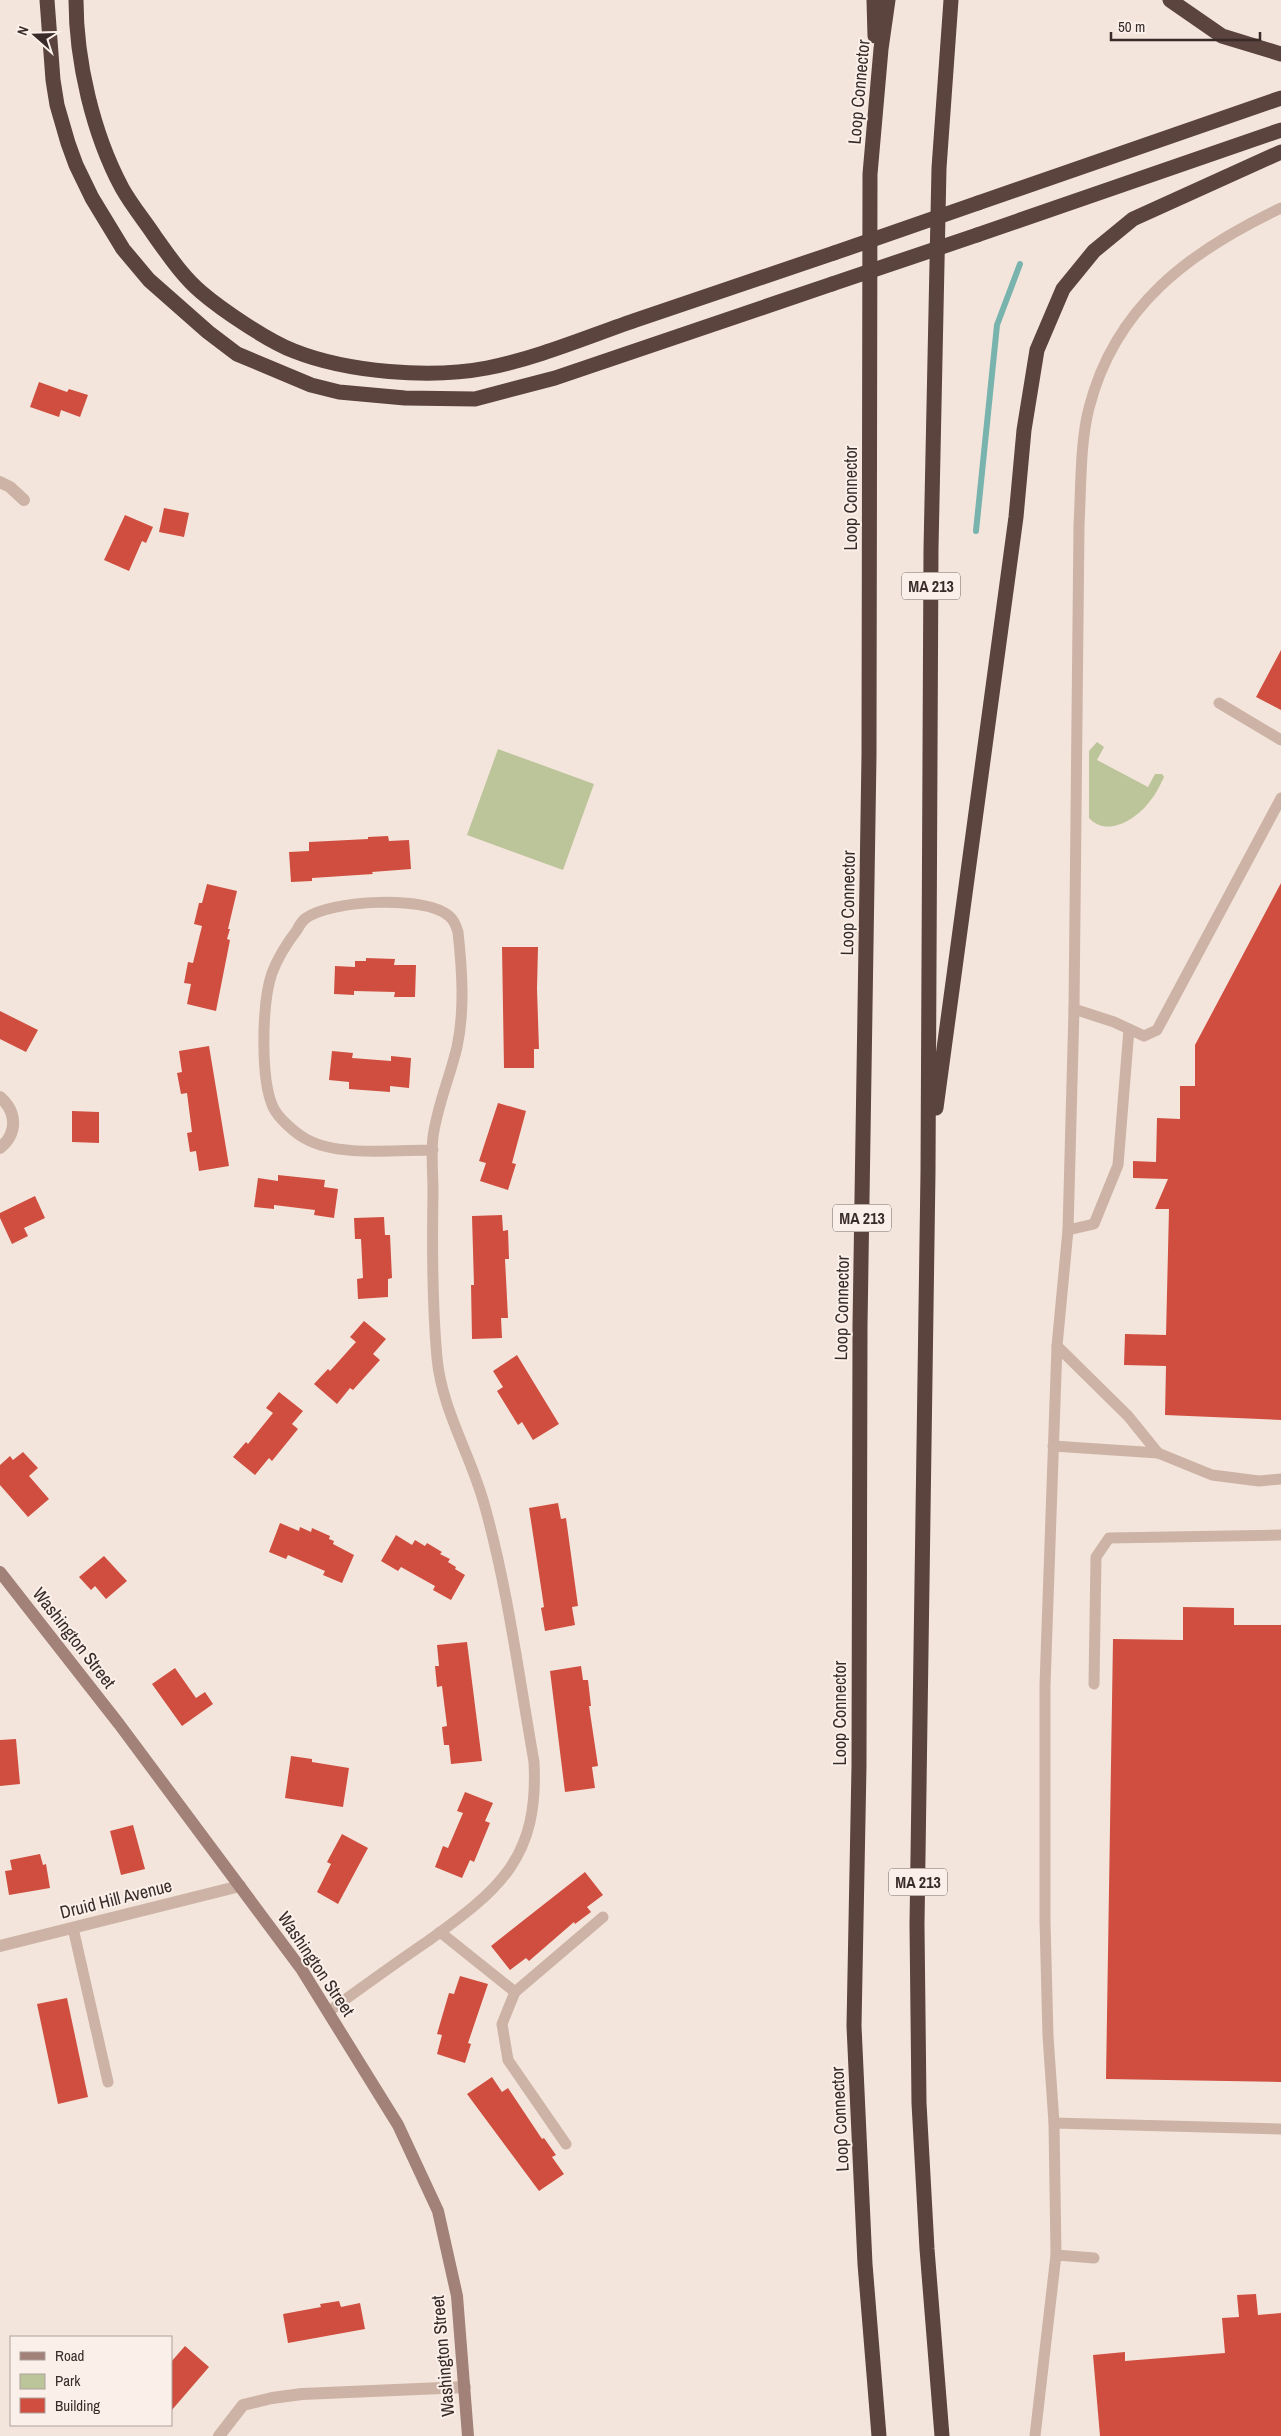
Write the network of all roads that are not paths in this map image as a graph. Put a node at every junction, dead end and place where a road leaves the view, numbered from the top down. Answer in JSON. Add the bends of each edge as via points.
{"nodes":[{"id":1,"x":47,"y":0,"type":"edge"},
{"id":2,"x":76,"y":0,"type":"edge"},
{"id":3,"x":874,"y":0,"type":"edge"},
{"id":4,"x":888,"y":0,"type":"edge"},
{"id":5,"x":951,"y":0,"type":"edge"},
{"id":6,"x":1170,"y":0,"type":"edge"},
{"id":7,"x":1281,"y":54,"type":"edge"},
{"id":8,"x":1281,"y":98,"type":"edge"},
{"id":9,"x":877,"y":99,"type":"junction"},
{"id":10,"x":1281,"y":130,"type":"edge"},
{"id":11,"x":1281,"y":152,"type":"edge"},
{"id":12,"x":1281,"y":208,"type":"edge"},
{"id":13,"x":0,"y":482,"type":"edge"},
{"id":14,"x":24,"y":500,"type":"dead end"},
{"id":15,"x":1219,"y":703,"type":"dead end"},
{"id":16,"x":1281,"y":740,"type":"edge"},
{"id":17,"x":1281,"y":798,"type":"edge"},
{"id":18,"x":1074,"y":1009,"type":"junction"},
{"id":19,"x":1129,"y":1029,"type":"junction"},
{"id":20,"x":0,"y":1097,"type":"edge"},
{"id":21,"x":0,"y":1148,"type":"edge"},
{"id":22,"x":433,"y":1150,"type":"junction"},
{"id":23,"x":928,"y":1172,"type":"junction"},
{"id":24,"x":1068,"y":1230,"type":"junction"},
{"id":25,"x":1057,"y":1346,"type":"junction"},
{"id":26,"x":1053,"y":1446,"type":"junction"},
{"id":27,"x":1158,"y":1453,"type":"junction"},
{"id":28,"x":1281,"y":1479,"type":"edge"},
{"id":29,"x":1281,"y":1535,"type":"edge"},
{"id":30,"x":0,"y":1572,"type":"edge"},
{"id":31,"x":1094,"y":1684,"type":"dead end"},
{"id":32,"x":240,"y":1886,"type":"junction"},
{"id":33,"x":603,"y":1917,"type":"dead end"},
{"id":34,"x":73,"y":1928,"type":"junction"},
{"id":35,"x":440,"y":1932,"type":"junction"},
{"id":36,"x":0,"y":1946,"type":"edge"},
{"id":37,"x":515,"y":1992,"type":"junction"},
{"id":38,"x":328,"y":2012,"type":"junction"},
{"id":39,"x":108,"y":2082,"type":"dead end"},
{"id":40,"x":1054,"y":2123,"type":"junction"},
{"id":41,"x":1281,"y":2129,"type":"edge"},
{"id":42,"x":566,"y":2144,"type":"dead end"},
{"id":43,"x":1056,"y":2255,"type":"junction"},
{"id":44,"x":1094,"y":2258,"type":"dead end"},
{"id":45,"x":465,"y":2387,"type":"junction"},
{"id":46,"x":219,"y":2436,"type":"edge"},
{"id":47,"x":468,"y":2436,"type":"edge"},
{"id":48,"x":879,"y":2436,"type":"edge"},
{"id":49,"x":942,"y":2436,"type":"edge"},
{"id":50,"x":1035,"y":2436,"type":"edge"}],
"edges":[{"from":1,"to":10,"type":"highway","bridge":true,"via":[[53,80],[68,143],[92,198],[123,249],[149,280],[237,354],[311,385],[339,392],[405,398],[475,399],[555,378]]},
{"from":2,"to":8,"type":"highway","bridge":true,"via":[[81,50],[97,129],[132,205],[184,275],[200,292],[294,351],[340,364],[394,373],[487,368],[546,350]]},
{"from":3,"to":9,"type":"highway"},
{"from":4,"to":9,"type":"highway","name":"Loop Connector","number":"MA 213"},
{"from":5,"to":23,"type":"highway","number":"MA 213","via":[[939,168],[931,548]]},
{"from":6,"to":7,"type":"highway","via":[[1222,36]]},
{"from":9,"to":48,"type":"highway","name":"Loop Connector","number":"MA 213","via":[[870,174],[869,755],[854,2026],[865,2264]]},
{"from":11,"to":23,"type":"highway","via":[[1133,219],[1094,251],[1063,289],[1037,350]]},
{"from":12,"to":18,"type":"lane","via":[[1249,223],[1181,266],[1141,304],[1111,348],[1088,409],[1079,526]]},
{"from":13,"to":14,"type":"street"},
{"from":15,"to":16,"type":"lane"},
{"from":17,"to":19,"type":"lane","via":[[1157,1030],[1144,1036]]},
{"from":18,"to":19,"type":"lane"},
{"from":18,"to":24,"type":"lane"},
{"from":19,"to":24,"type":"lane","via":[[1118,1164],[1094,1224]]},
{"from":20,"to":21,"type":"street","via":[[13,1113],[14,1123],[7,1142]]},
{"from":22,"to":22,"type":"lane","via":[[436,1114],[451,1070],[462,1021],[460,950],[454,921],[438,909],[396,903],[326,910],[306,918],[290,939],[272,974],[263,1060],[266,1085],[274,1109],[306,1139],[328,1147]]},
{"from":22,"to":35,"type":"lane","via":[[437,1349],[442,1387],[467,1460],[478,1481],[497,1552],[535,1782],[529,1827],[512,1868],[482,1900]]},
{"from":23,"to":49,"type":"highway","number":"MA 213","via":[[918,2044],[927,2249]]},
{"from":24,"to":25,"type":"lane"},
{"from":25,"to":26,"type":"lane"},
{"from":25,"to":27,"type":"lane","via":[[1128,1416]]},
{"from":26,"to":27,"type":"lane"},
{"from":26,"to":40,"type":"lane","via":[[1045,1685],[1045,1893],[1048,2036]]},
{"from":27,"to":28,"type":"lane","via":[[1212,1475],[1259,1481]]},
{"from":29,"to":31,"type":"lane","via":[[1109,1538],[1096,1556]]},
{"from":30,"to":32,"type":"street","name":"Washington Street"},
{"from":32,"to":34,"type":"street","name":"Druid Hill Avenue"},
{"from":32,"to":38,"type":"street","name":"Washington Street","via":[[302,1970]]},
{"from":33,"to":37,"type":"lane"},
{"from":34,"to":36,"type":"street","name":"Druid Hill Avenue"},
{"from":34,"to":39,"type":"lane"},
{"from":35,"to":37,"type":"lane"},
{"from":35,"to":38,"type":"lane"},
{"from":37,"to":42,"type":"lane","via":[[502,2024],[508,2060]]},
{"from":38,"to":45,"type":"street","name":"Washington Street","via":[[398,2125],[438,2211],[457,2296]]},
{"from":40,"to":41,"type":"lane"},
{"from":40,"to":43,"type":"lane"},
{"from":43,"to":44,"type":"lane"},
{"from":43,"to":50,"type":"lane"},
{"from":45,"to":46,"type":"street","via":[[272,2398],[244,2406]]},
{"from":45,"to":47,"type":"street","name":"Washington Street"}]}
